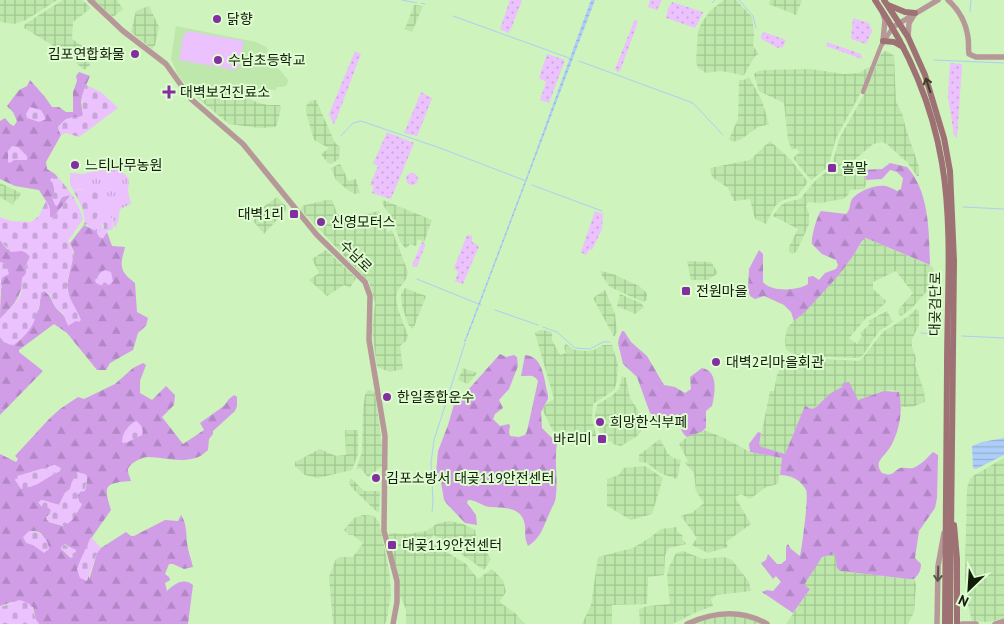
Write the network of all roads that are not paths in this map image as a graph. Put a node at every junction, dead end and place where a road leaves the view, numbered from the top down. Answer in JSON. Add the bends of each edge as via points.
{"nodes":[{"id":1,"x":90,"y":0,"type":"edge"},
{"id":2,"x":875,"y":0,"type":"edge"},
{"id":3,"x":938,"y":0,"type":"edge"},
{"id":4,"x":948,"y":0,"type":"edge"},
{"id":5,"x":884,"y":5,"type":"edge"},
{"id":6,"x":915,"y":13,"type":"junction"},
{"id":7,"x":899,"y":23,"type":"junction"},
{"id":8,"x":893,"y":27,"type":"junction"},
{"id":9,"x":908,"y":37,"type":"junction"},
{"id":10,"x":884,"y":41,"type":"junction"},
{"id":11,"x":906,"y":48,"type":"junction"},
{"id":12,"x":1004,"y":57,"type":"edge"},
{"id":13,"x":864,"y":92,"type":"dead end"},
{"id":14,"x":946,"y":526,"type":"junction"},
{"id":15,"x":1004,"y":621,"type":"edge"},
{"id":16,"x":949,"y":623,"type":"edge"},
{"id":17,"x":393,"y":624,"type":"edge"},
{"id":18,"x":686,"y":624,"type":"edge"},
{"id":19,"x":767,"y":624,"type":"edge"},
{"id":20,"x":937,"y":624,"type":"edge"},
{"id":21,"x":962,"y":624,"type":"edge"},
{"id":22,"x":976,"y":624,"type":"edge"},
{"id":23,"x":995,"y":624,"type":"edge"}],
"edges":[{"from":1,"to":17,"type":"street","name":"수남로","via":[[166,64],[191,98],[239,140],[317,235],[365,282],[370,296],[369,340],[386,450],[384,531],[396,581]]},
{"from":2,"to":5,"type":"main road","name":"대곶검단로"},
{"from":3,"to":6,"type":"street"},
{"from":4,"to":12,"type":"street","via":[[964,23],[969,54]]},
{"from":5,"to":6,"type":"main road"},
{"from":5,"to":7,"type":"main road","name":"대곶검단로"},
{"from":5,"to":8,"type":"main road","name":"대곶검단로"},
{"from":5,"to":10,"type":"street"},
{"from":6,"to":7,"type":"street"},
{"from":6,"to":9,"type":"street","via":[[909,23]]},
{"from":7,"to":8,"type":"street"},
{"from":7,"to":9,"type":"main road","name":"대곶검단로"},
{"from":8,"to":10,"type":"street"},
{"from":8,"to":11,"type":"main road","name":"대곶검단로"},
{"from":16,"to":9,"type":"main road","name":"대곶검단로","one_way":true,"via":[[954,261],[950,171],[932,96]]},
{"from":10,"to":11,"type":"main road"},
{"from":10,"to":13,"type":"street"},
{"from":11,"to":14,"type":"main road","name":"대곶검단로","via":[[930,112],[945,185],[948,263]]},
{"from":14,"to":16,"type":"main road","name":"대곶검단로"},
{"from":14,"to":20,"type":"street","one_way":true,"via":[[938,566]]},
{"from":15,"to":23,"type":"street"},
{"from":18,"to":19,"type":"street","via":[[711,614],[731,613]]},
{"from":21,"to":22,"type":"street"}]}
